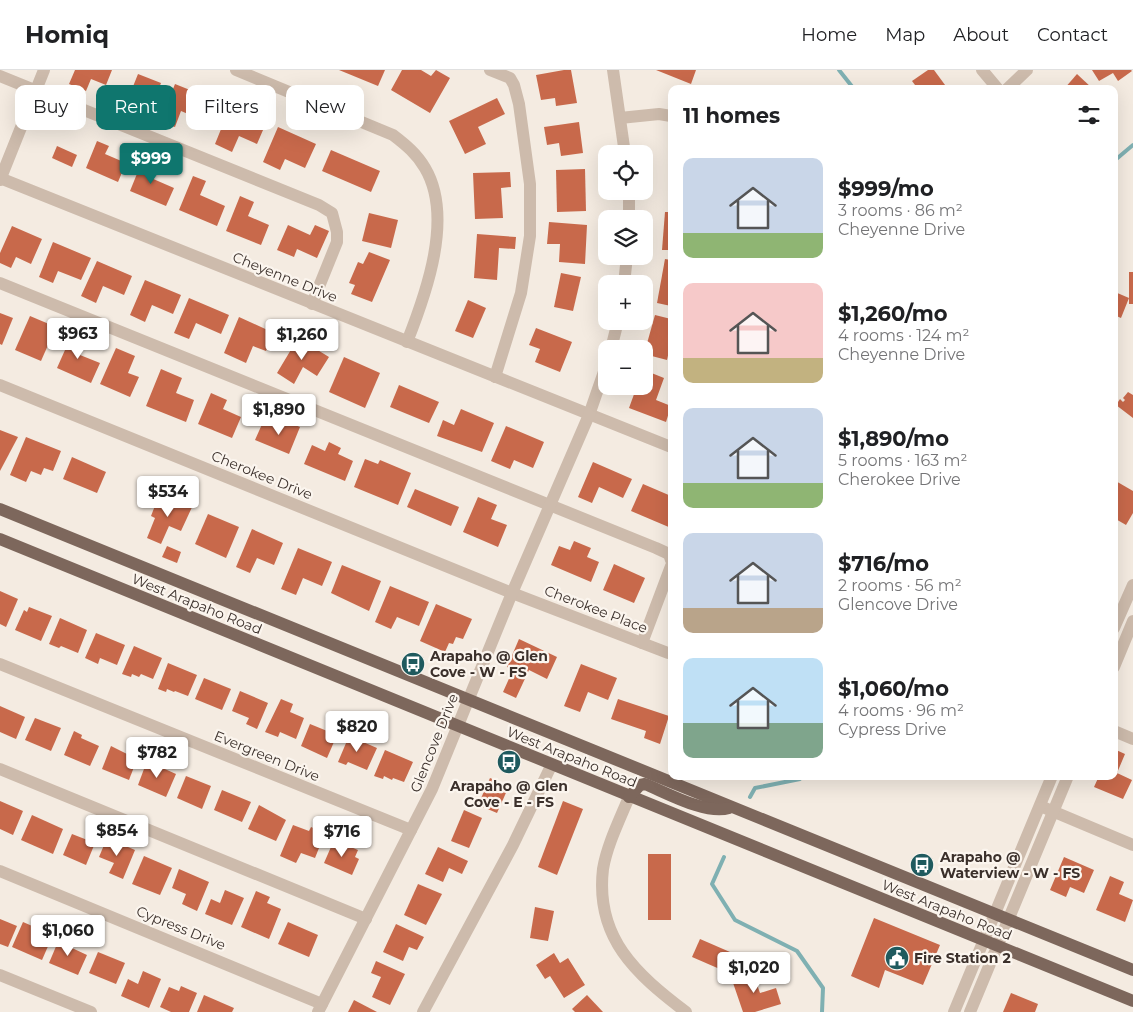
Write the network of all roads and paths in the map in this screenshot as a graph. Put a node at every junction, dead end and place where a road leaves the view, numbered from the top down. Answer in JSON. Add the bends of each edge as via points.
{"nodes":[{"id":1,"x":44,"y":70,"type":"edge"},
{"id":2,"x":236,"y":70,"type":"edge"},
{"id":3,"x":490,"y":70,"type":"edge"},
{"id":4,"x":613,"y":70,"type":"edge"},
{"id":5,"x":982,"y":70,"type":"edge"},
{"id":6,"x":1027,"y":70,"type":"edge"},
{"id":7,"x":0,"y":76,"type":"edge"},
{"id":8,"x":22,"y":85,"type":"edge"},
{"id":9,"x":38,"y":85,"type":"edge"},
{"id":10,"x":995,"y":85,"type":"edge"},
{"id":11,"x":1011,"y":85,"type":"edge"},
{"id":12,"x":86,"y":111,"type":"edge"},
{"id":13,"x":668,"y":116,"type":"edge"},
{"id":14,"x":620,"y":118,"type":"junction"},
{"id":15,"x":20,"y":130,"type":"edge"},
{"id":16,"x":623,"y":145,"type":"edge"},
{"id":17,"x":0,"y":179,"type":"edge"},
{"id":18,"x":0,"y":283,"type":"edge"},
{"id":19,"x":312,"y":304,"type":"junction"},
{"id":20,"x":407,"y":342,"type":"junction"},
{"id":21,"x":495,"y":377,"type":"junction"},
{"id":22,"x":0,"y":385,"type":"edge"},
{"id":23,"x":598,"y":389,"type":"edge"},
{"id":24,"x":589,"y":415,"type":"junction"},
{"id":25,"x":668,"y":446,"type":"edge"},
{"id":26,"x":550,"y":506,"type":"junction"},
{"id":27,"x":0,"y":509,"type":"edge"},
{"id":28,"x":0,"y":539,"type":"edge"},
{"id":29,"x":668,"y":554,"type":"edge"},
{"id":30,"x":668,"y":574,"type":"edge"},
{"id":31,"x":1133,"y":585,"type":"edge"},
{"id":32,"x":512,"y":593,"type":"junction"},
{"id":33,"x":1118,"y":617,"type":"edge"},
{"id":34,"x":1118,"y":626,"type":"edge"},
{"id":35,"x":1132,"y":628,"type":"edge"},
{"id":36,"x":642,"y":642,"type":"junction"},
{"id":37,"x":668,"y":653,"type":"dead end"},
{"id":38,"x":1118,"y":658,"type":"edge"},
{"id":39,"x":0,"y":664,"type":"edge"},
{"id":40,"x":468,"y":701,"type":"junction"},
{"id":41,"x":457,"y":727,"type":"junction"},
{"id":42,"x":1118,"y":733,"type":"edge"},
{"id":43,"x":1133,"y":739,"type":"edge"},
{"id":44,"x":552,"y":766,"type":"junction"},
{"id":45,"x":0,"y":769,"type":"edge"},
{"id":46,"x":1050,"y":780,"type":"edge"},
{"id":47,"x":1066,"y":780,"type":"edge"},
{"id":48,"x":629,"y":797,"type":"junction"},
{"id":49,"x":1039,"y":806,"type":"junction"},
{"id":50,"x":735,"y":809,"type":"junction"},
{"id":51,"x":1053,"y":812,"type":"junction"},
{"id":52,"x":411,"y":830,"type":"junction"},
{"id":53,"x":1133,"y":845,"type":"edge"},
{"id":54,"x":0,"y":871,"type":"edge"},
{"id":55,"x":993,"y":914,"type":"junction"},
{"id":56,"x":366,"y":918,"type":"junction"},
{"id":57,"x":1007,"y":920,"type":"junction"},
{"id":58,"x":983,"y":940,"type":"junction"},
{"id":59,"x":996,"y":946,"type":"junction"},
{"id":60,"x":1133,"y":970,"type":"edge"},
{"id":61,"x":0,"y":975,"type":"edge"},
{"id":62,"x":1133,"y":1001,"type":"edge"},
{"id":63,"x":320,"y":1008,"type":"edge"},
{"id":64,"x":92,"y":1012,"type":"edge"},
{"id":65,"x":423,"y":1012,"type":"edge"},
{"id":66,"x":686,"y":1012,"type":"edge"},
{"id":67,"x":954,"y":1012,"type":"edge"},
{"id":68,"x":970,"y":1012,"type":"edge"}],
"edges":[{"from":1,"to":9,"type":"street"},
{"from":2,"to":20,"type":"street","via":[[393,135],[410,148],[425,168],[437,205],[436,238],[428,282]]},
{"from":3,"to":21,"type":"street","via":[[510,78],[514,85],[530,184],[530,236],[520,293]]},
{"from":4,"to":14,"type":"street"},
{"from":5,"to":10,"type":"street"},
{"from":6,"to":11,"type":"street"},
{"from":7,"to":8,"type":"street"},
{"from":12,"to":19,"type":"street","via":[[332,213],[338,232],[337,242]]},
{"from":13,"to":14,"type":"street"},
{"from":14,"to":16,"type":"street"},
{"from":15,"to":17,"type":"street"},
{"from":17,"to":19,"type":"street","name":"Cheyenne Drive"},
{"from":18,"to":26,"type":"street"},
{"from":19,"to":20,"type":"street","name":"Cheyenne Drive"},
{"from":20,"to":21,"type":"street","name":"Cheyenne Drive"},
{"from":21,"to":24,"type":"street","name":"Cheyenne Drive"},
{"from":22,"to":32,"type":"street","name":"Cherokee Drive"},
{"from":23,"to":24,"type":"street","name":"Glencove Drive"},
{"from":24,"to":25,"type":"street","name":"Cheyenne Drive"},
{"from":24,"to":26,"type":"street","name":"Glencove Drive"},
{"from":26,"to":29,"type":"street"},
{"from":26,"to":32,"type":"street","name":"Glencove Drive"},
{"from":27,"to":40,"type":"main road","name":"West Arapaho Road"},
{"from":28,"to":41,"type":"main road","name":"West Arapaho Road"},
{"from":30,"to":36,"type":"street"},
{"from":31,"to":33,"type":"street"},
{"from":32,"to":36,"type":"street","name":"Cherokee Place"},
{"from":32,"to":40,"type":"street","name":"Glencove Drive"},
{"from":34,"to":35,"type":"street"},
{"from":35,"to":38,"type":"street"},
{"from":36,"to":37,"type":"street","name":"Cherokee Place"},
{"from":39,"to":52,"type":"street","name":"Evergreen Drive"},
{"from":40,"to":41,"type":"street","name":"Glencove Drive"},
{"from":40,"to":50,"type":"main road","name":"West Arapaho Road"},
{"from":41,"to":44,"type":"main road","name":"West Arapaho Road"},
{"from":41,"to":52,"type":"street","name":"Glencove Drive","via":[[432,790]]},
{"from":42,"to":43,"type":"street"},
{"from":44,"to":48,"type":"main road","name":"West Arapaho Road"},
{"from":44,"to":65,"type":"street"},
{"from":45,"to":56,"type":"street"},
{"from":46,"to":49,"type":"street"},
{"from":47,"to":51,"type":"street"},
{"from":48,"to":50,"type":"main road","via":[[645,784],[708,808]]},
{"from":48,"to":58,"type":"main road","name":"West Arapaho Road"},
{"from":48,"to":66,"type":"street","via":[[604,867],[602,894],[608,924],[631,966]]},
{"from":49,"to":51,"type":"street"},
{"from":49,"to":55,"type":"street"},
{"from":50,"to":55,"type":"main road","name":"West Arapaho Road"},
{"from":51,"to":53,"type":"street"},
{"from":51,"to":57,"type":"street"},
{"from":52,"to":56,"type":"street","name":"Glencove Drive"},
{"from":54,"to":63,"type":"street","name":"Cypress Drive"},
{"from":55,"to":57,"type":"main road","name":"West Arapaho Road"},
{"from":55,"to":58,"type":"street"},
{"from":56,"to":63,"type":"street","name":"Glencove Drive"},
{"from":57,"to":59,"type":"street"},
{"from":57,"to":60,"type":"main road","name":"West Arapaho Road"},
{"from":58,"to":59,"type":"main road","name":"West Arapaho Road"},
{"from":58,"to":67,"type":"street"},
{"from":59,"to":62,"type":"main road","name":"West Arapaho Road"},
{"from":59,"to":68,"type":"street"},
{"from":61,"to":64,"type":"street"}]}
